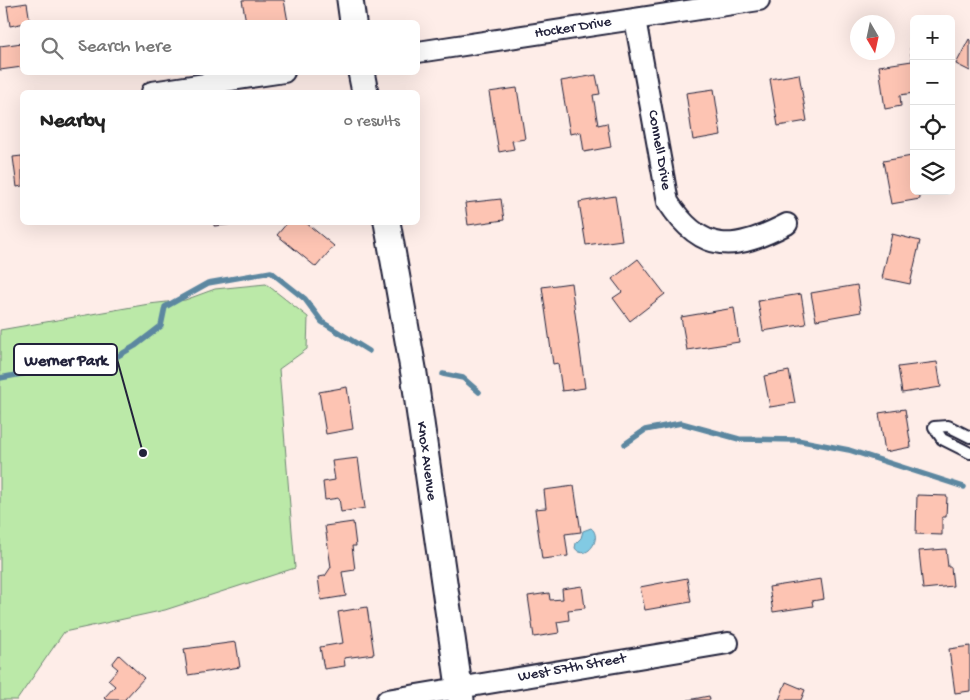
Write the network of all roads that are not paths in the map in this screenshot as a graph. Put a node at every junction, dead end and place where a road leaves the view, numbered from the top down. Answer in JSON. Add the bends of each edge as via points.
{"nodes":[{"id":1,"x":350,"y":0,"type":"edge"},
{"id":2,"x":759,"y":0,"type":"edge"},
{"id":3,"x":635,"y":19,"type":"junction"},
{"id":4,"x":353,"y":20,"type":"edge"},
{"id":5,"x":420,"y":52,"type":"edge"},
{"id":6,"x":264,"y":75,"type":"edge"},
{"id":7,"x":362,"y":75,"type":"edge"},
{"id":8,"x":165,"y":90,"type":"edge"},
{"id":9,"x":365,"y":90,"type":"edge"},
{"id":10,"x":787,"y":224,"type":"dead end"},
{"id":11,"x":389,"y":225,"type":"edge"},
{"id":12,"x":970,"y":436,"type":"edge"},
{"id":13,"x":970,"y":453,"type":"edge"},
{"id":14,"x":728,"y":643,"type":"dead end"},
{"id":15,"x":460,"y":694,"type":"edge"},
{"id":16,"x":387,"y":700,"type":"edge"}],
"edges":[{"from":1,"to":4,"type":"street"},
{"from":2,"to":3,"type":"street","name":"Hocker Drive"},
{"from":3,"to":5,"type":"street","name":"Hocker Drive"},
{"from":3,"to":10,"type":"street","name":"Connell Drive","via":[[668,202],[679,220],[697,236],[715,243],[742,243]]},
{"from":6,"to":8,"type":"street"},
{"from":7,"to":9,"type":"street"},
{"from":11,"to":15,"type":"street","name":"Knox Avenue","via":[[414,374]]},
{"from":12,"to":13,"type":"lane","via":[[948,426],[934,427],[942,439]]},
{"from":14,"to":15,"type":"street","name":"West 57th Street"},
{"from":15,"to":16,"type":"street","name":"West 57th Street"}]}
